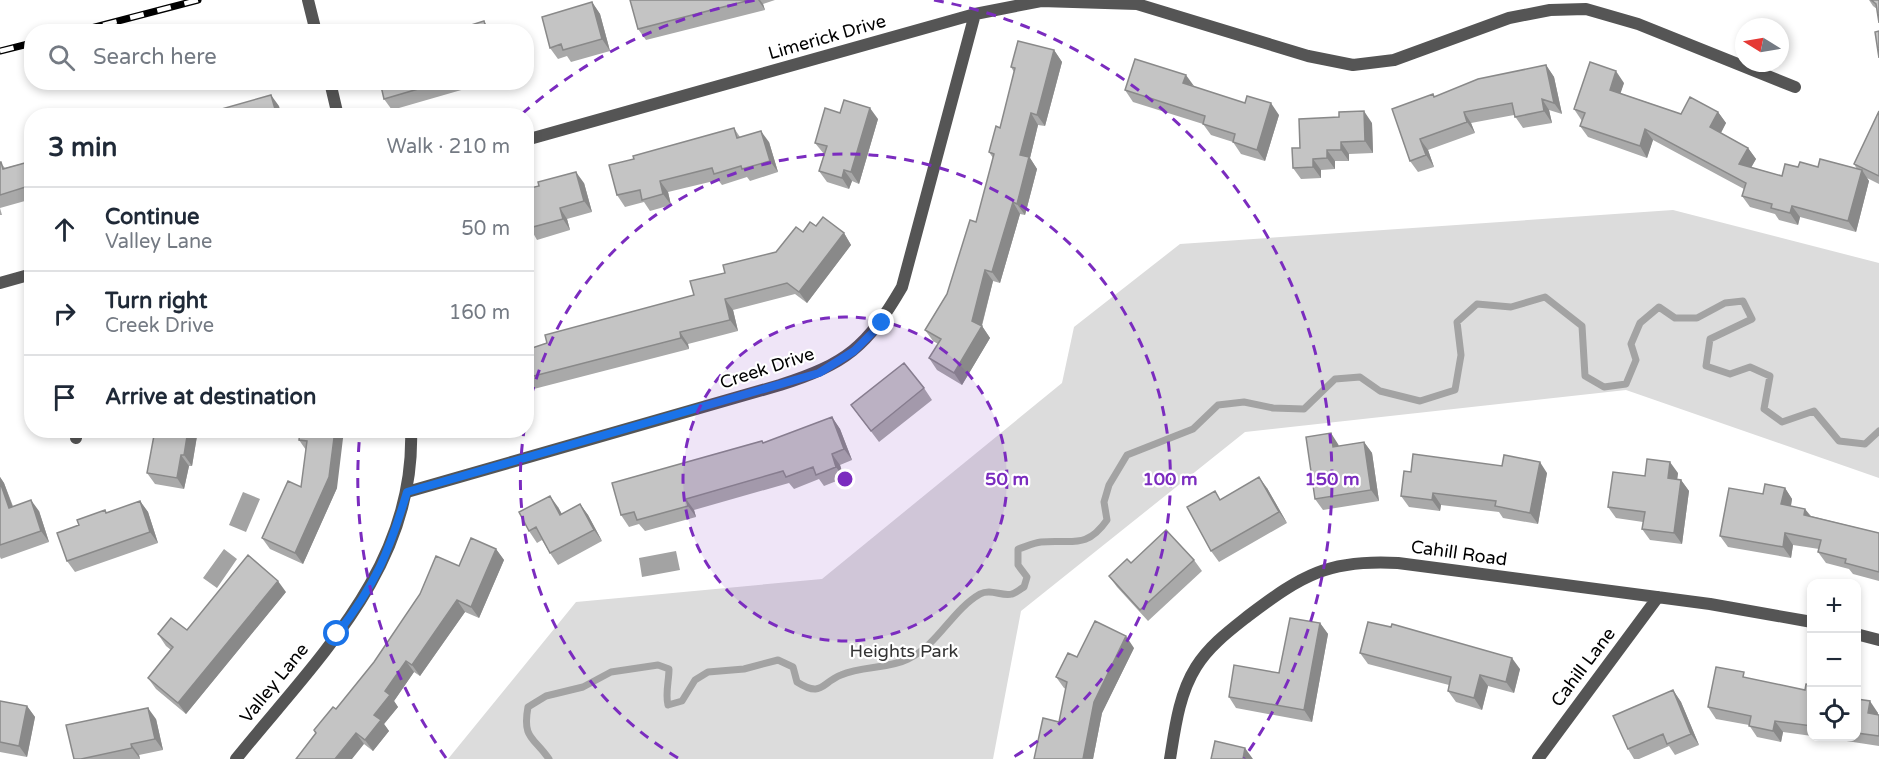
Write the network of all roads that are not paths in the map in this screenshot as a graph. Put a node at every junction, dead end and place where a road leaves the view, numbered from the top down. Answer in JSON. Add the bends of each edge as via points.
{"nodes":[{"id":1,"x":308,"y":0,"type":"edge"},
{"id":2,"x":975,"y":14,"type":"junction"},
{"id":3,"x":314,"y":24,"type":"edge"},
{"id":4,"x":1795,"y":87,"type":"dead end"},
{"id":5,"x":332,"y":90,"type":"edge"},
{"id":6,"x":336,"y":108,"type":"edge"},
{"id":7,"x":534,"y":138,"type":"edge"},
{"id":8,"x":24,"y":276,"type":"edge"},
{"id":9,"x":0,"y":283,"type":"edge"},
{"id":10,"x":410,"y":438,"type":"edge"},
{"id":11,"x":407,"y":492,"type":"junction"},
{"id":12,"x":1658,"y":597,"type":"junction"},
{"id":13,"x":1807,"y":621,"type":"edge"},
{"id":14,"x":1861,"y":635,"type":"edge"},
{"id":15,"x":1879,"y":640,"type":"edge"},
{"id":16,"x":236,"y":759,"type":"edge"},
{"id":17,"x":1170,"y":759,"type":"edge"},
{"id":18,"x":1538,"y":759,"type":"edge"}],
"edges":[{"from":1,"to":3,"type":"street"},
{"from":2,"to":4,"type":"street","name":"Limerick Drive","via":[[1041,1],[1137,4],[1308,56],[1353,65],[1394,60],[1509,18],[1550,10],[1586,9],[1638,24]]},
{"from":2,"to":7,"type":"street","name":"Limerick Drive"},
{"from":2,"to":11,"type":"street","name":"Creek Drive","via":[[902,287],[882,323],[854,351],[819,373]]},
{"from":5,"to":6,"type":"street"},
{"from":8,"to":9,"type":"street"},
{"from":10,"to":11,"type":"street","name":"Valley Lane"},
{"from":11,"to":16,"type":"street","name":"Valley Lane","via":[[390,549],[365,598]]},
{"from":12,"to":13,"type":"street","name":"Cahill Road"},
{"from":12,"to":17,"type":"street","name":"Cahill Road","via":[[1368,561],[1310,574],[1284,589],[1213,645],[1196,667],[1184,695]]},
{"from":12,"to":18,"type":"street","name":"Cahill Lane"},
{"from":14,"to":15,"type":"street"}]}
